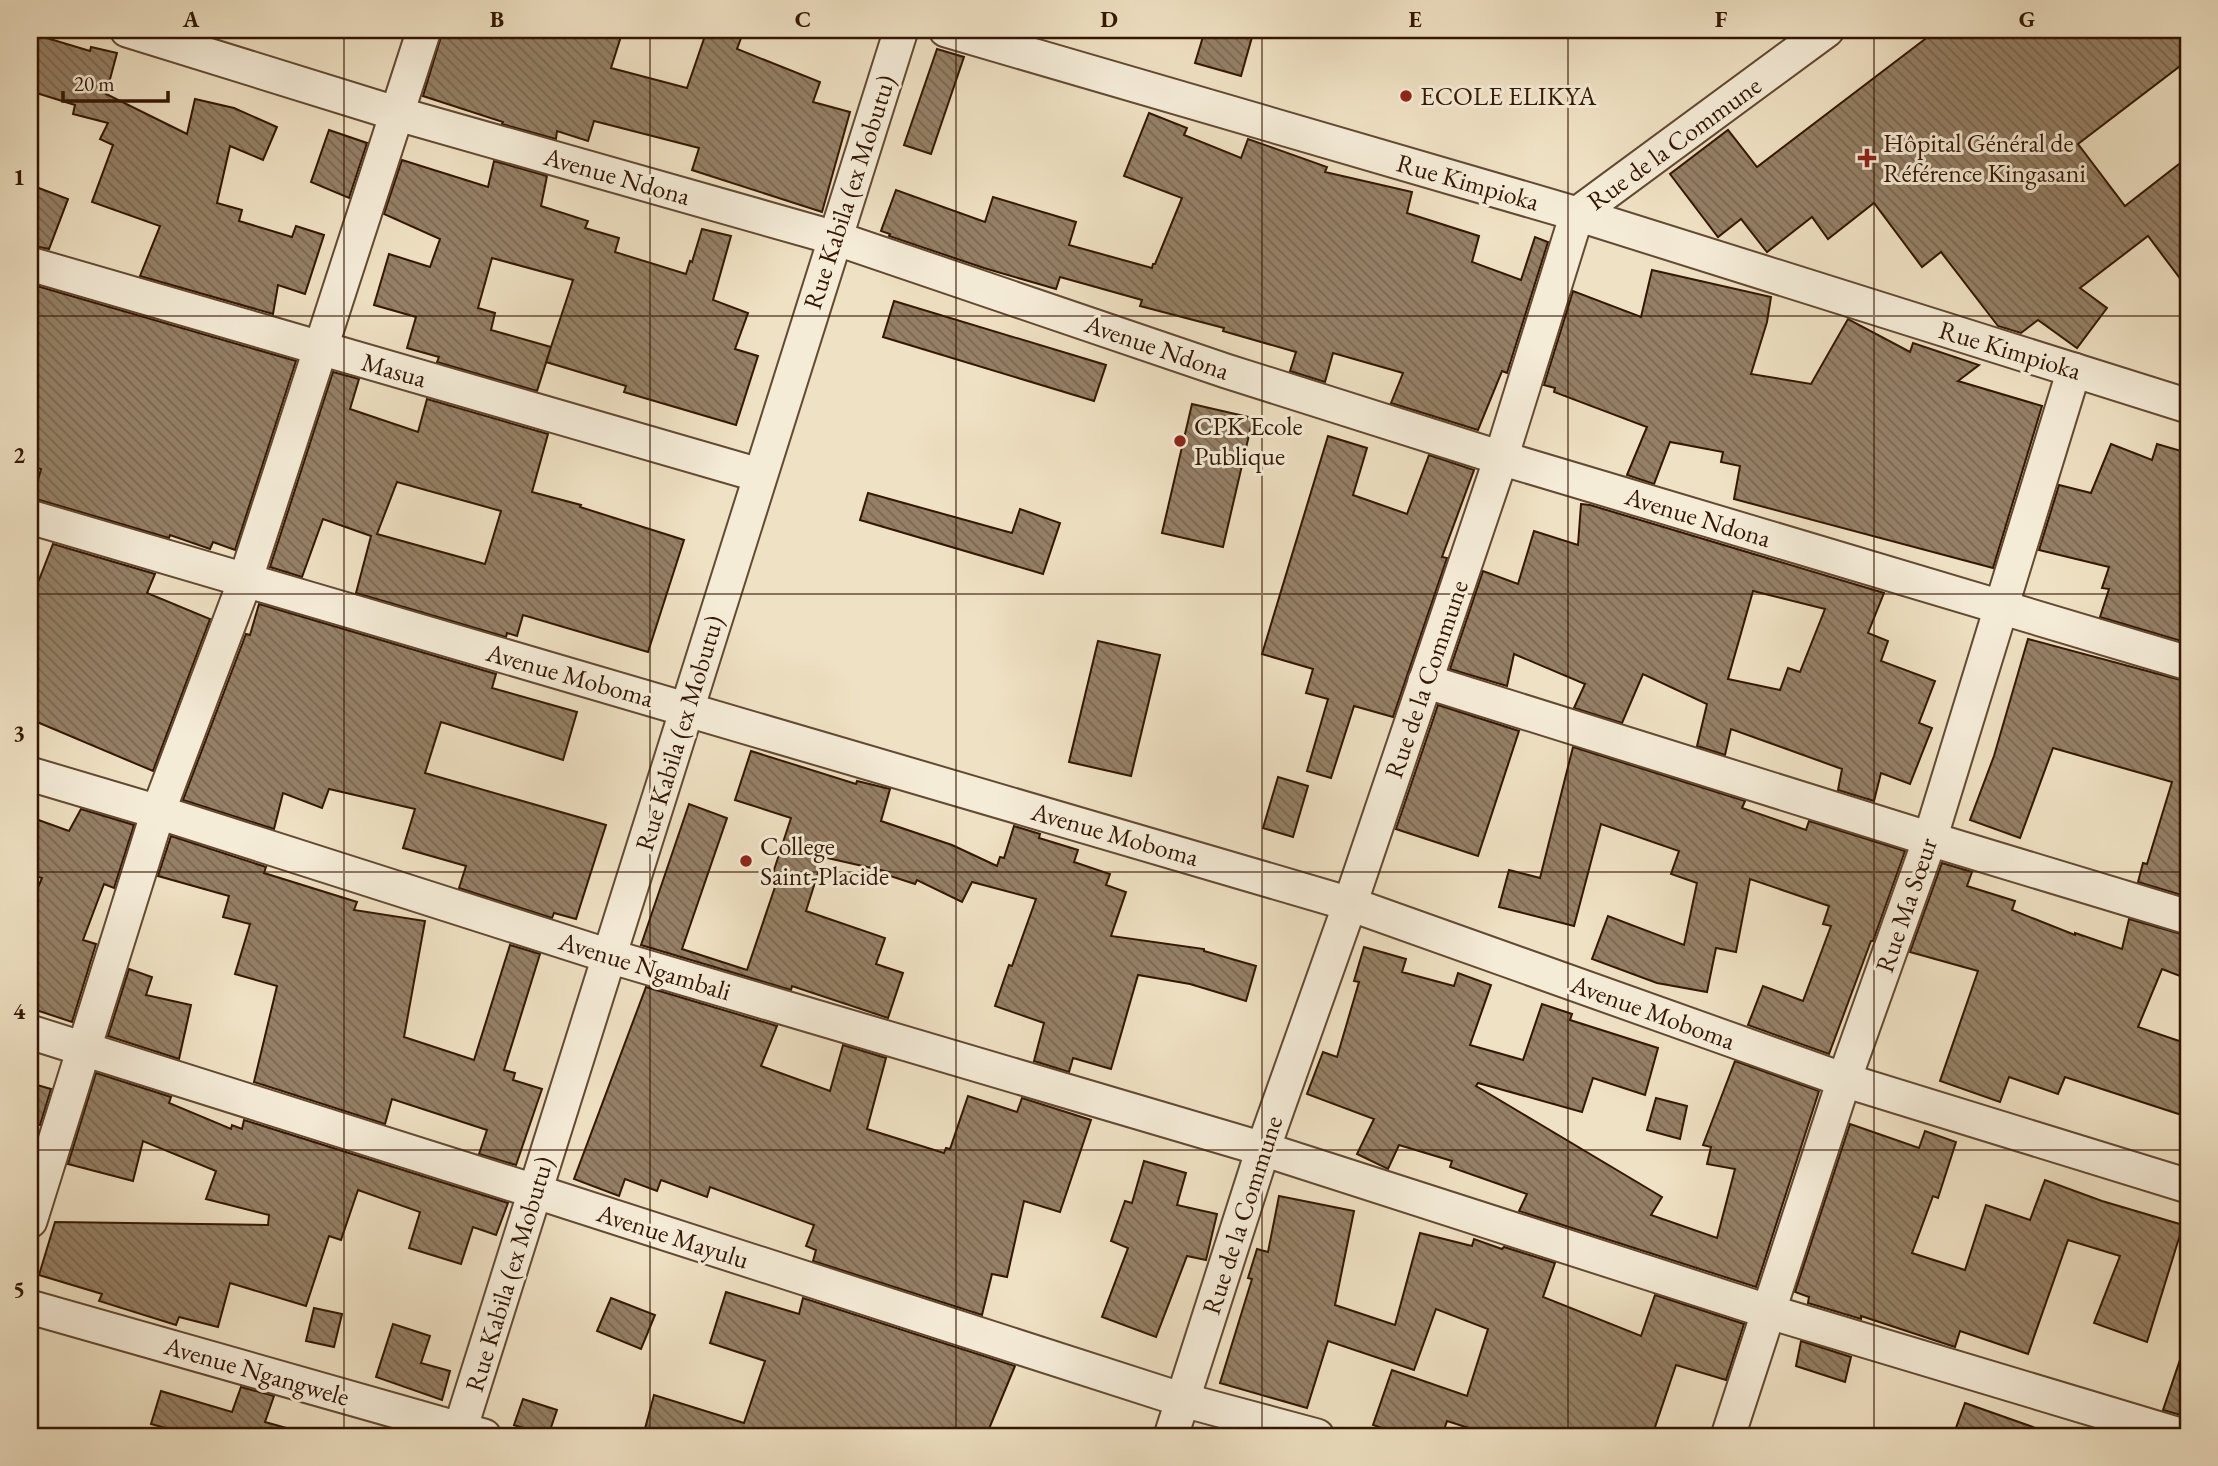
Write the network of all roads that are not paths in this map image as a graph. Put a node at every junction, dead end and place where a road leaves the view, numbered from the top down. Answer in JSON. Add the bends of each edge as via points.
{"nodes":[{"id":1,"x":127,"y":30,"type":"edge"},
{"id":2,"x":424,"y":30,"type":"edge"},
{"id":3,"x":901,"y":30,"type":"edge"},
{"id":4,"x":946,"y":30,"type":"edge"},
{"id":5,"x":1827,"y":30,"type":"edge"},
{"id":6,"x":398,"y":114,"type":"junction"},
{"id":7,"x":1577,"y":214,"type":"junction"},
{"id":8,"x":835,"y":238,"type":"junction"},
{"id":9,"x":30,"y":264,"type":"edge"},
{"id":10,"x":321,"y":349,"type":"junction"},
{"id":11,"x":2074,"y":370,"type":"junction"},
{"id":12,"x":2188,"y":406,"type":"edge"},
{"id":13,"x":1501,"y":458,"type":"junction"},
{"id":14,"x":759,"y":475,"type":"junction"},
{"id":15,"x":30,"y":517,"type":"edge"},
{"id":16,"x":245,"y":581,"type":"junction"},
{"id":17,"x":2001,"y":608,"type":"junction"},
{"id":18,"x":2188,"y":663,"type":"edge"},
{"id":19,"x":1425,"y":681,"type":"junction"},
{"id":20,"x":687,"y":709,"type":"junction"},
{"id":21,"x":30,"y":774,"type":"edge"},
{"id":22,"x":158,"y":812,"type":"junction"},
{"id":23,"x":1930,"y":839,"type":"junction"},
{"id":24,"x":1350,"y":904,"type":"junction"},
{"id":25,"x":2188,"y":917,"type":"edge"},
{"id":26,"x":609,"y":956,"type":"junction"},
{"id":27,"x":30,"y":1032,"type":"edge"},
{"id":28,"x":85,"y":1049,"type":"junction"},
{"id":29,"x":1844,"y":1080,"type":"junction"},
{"id":30,"x":1262,"y":1149,"type":"junction"},
{"id":31,"x":2188,"y":1186,"type":"edge"},
{"id":32,"x":534,"y":1191,"type":"junction"},
{"id":33,"x":30,"y":1221,"type":"edge"},
{"id":34,"x":30,"y":1307,"type":"edge"},
{"id":35,"x":1770,"y":1312,"type":"junction"},
{"id":36,"x":1183,"y":1400,"type":"junction"},
{"id":37,"x":467,"y":1434,"type":"edge"},
{"id":38,"x":1171,"y":1436,"type":"edge"},
{"id":39,"x":1317,"y":1436,"type":"edge"},
{"id":40,"x":1728,"y":1436,"type":"edge"},
{"id":41,"x":2183,"y":1436,"type":"edge"}],
"edges":[{"from":1,"to":6,"type":"street","name":"Avenue Ndona"},
{"from":2,"to":6,"type":"street"},
{"from":3,"to":8,"type":"street","name":"Rue Kabila (ex Mobutu)"},
{"from":4,"to":7,"type":"street","name":"Rue Kimpioka"},
{"from":5,"to":7,"type":"street","name":"Rue de la Commune"},
{"from":6,"to":8,"type":"street","name":"Avenue Ndona"},
{"from":6,"to":10,"type":"street"},
{"from":7,"to":11,"type":"street","name":"Rue Kimpioka"},
{"from":7,"to":13,"type":"street","name":"Rue de la Commune"},
{"from":8,"to":13,"type":"street","name":"Avenue Ndona","via":[[1226,371]]},
{"from":8,"to":14,"type":"street","name":"Rue Kabila (ex Mobutu)"},
{"from":9,"to":10,"type":"street","name":"Masua"},
{"from":10,"to":14,"type":"street","name":"Masua"},
{"from":10,"to":16,"type":"street"},
{"from":11,"to":12,"type":"street","name":"Rue Kimpioka"},
{"from":11,"to":17,"type":"street","name":"Rue Ma Sœur"},
{"from":13,"to":17,"type":"street","name":"Avenue Ndona"},
{"from":13,"to":19,"type":"street","name":"Rue de la Commune"},
{"from":14,"to":20,"type":"street","name":"Rue Kabila (ex Mobutu)"},
{"from":15,"to":16,"type":"street","name":"Avenue Moboma"},
{"from":16,"to":20,"type":"street","name":"Avenue Moboma"},
{"from":16,"to":22,"type":"street"},
{"from":17,"to":18,"type":"street","name":"Avenue Ndona"},
{"from":17,"to":23,"type":"street","name":"Rue Ma Sœur"},
{"from":19,"to":23,"type":"street"},
{"from":19,"to":24,"type":"street","name":"Rue de la Commune"},
{"from":20,"to":24,"type":"street","name":"Avenue Moboma"},
{"from":20,"to":26,"type":"street","name":"Rue Kabila (ex Mobutu)"},
{"from":21,"to":22,"type":"street","name":"Avenue Ngambali"},
{"from":22,"to":26,"type":"street","name":"Avenue Ngambali"},
{"from":22,"to":28,"type":"street"},
{"from":23,"to":25,"type":"street"},
{"from":23,"to":29,"type":"street","name":"Rue Ma Sœur"},
{"from":24,"to":29,"type":"street","name":"Avenue Moboma"},
{"from":24,"to":30,"type":"street","name":"Rue de la Commune"},
{"from":26,"to":30,"type":"street","name":"Avenue Ngambali"},
{"from":26,"to":32,"type":"street","name":"Rue Kabila (ex Mobutu)"},
{"from":27,"to":28,"type":"street","name":"Avenue Mayulu"},
{"from":28,"to":32,"type":"street","name":"Avenue Mayulu"},
{"from":28,"to":33,"type":"street"},
{"from":29,"to":31,"type":"street","name":"Avenue Moboma"},
{"from":29,"to":35,"type":"street","name":"Rue Ma Sœur"},
{"from":30,"to":35,"type":"street","name":"Avenue Ngambali"},
{"from":30,"to":36,"type":"street","name":"Rue de la Commune"},
{"from":32,"to":36,"type":"street","name":"Avenue Mayulu"},
{"from":32,"to":37,"type":"street","name":"Rue Kabila (ex Mobutu)"},
{"from":34,"to":37,"type":"street","name":"Avenue Ngangwele"},
{"from":35,"to":40,"type":"street","name":"Rue Ma Sœur"},
{"from":35,"to":41,"type":"street","name":"Avenue Ngambali"},
{"from":36,"to":38,"type":"street","name":"Rue de la Commune"},
{"from":36,"to":39,"type":"street","name":"Avenue Mayulu"}]}
